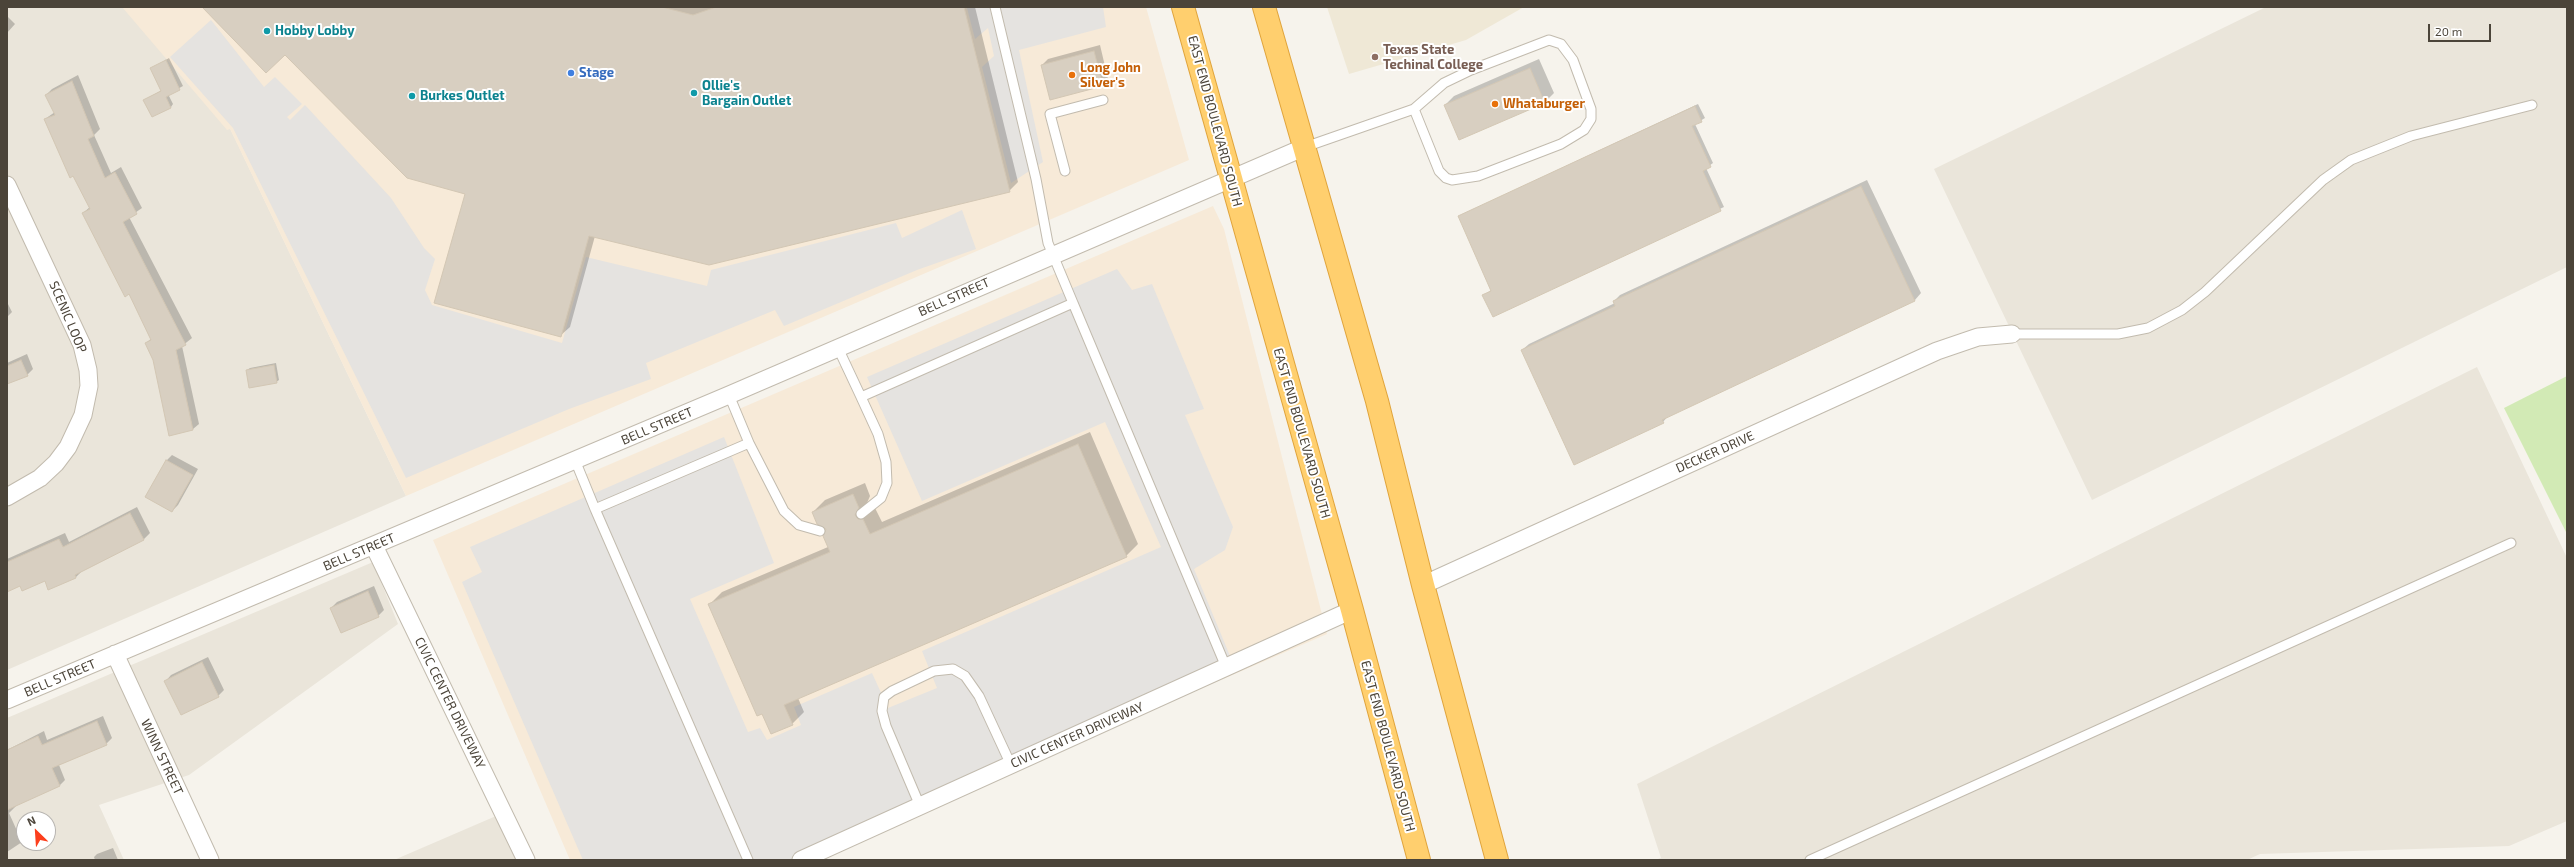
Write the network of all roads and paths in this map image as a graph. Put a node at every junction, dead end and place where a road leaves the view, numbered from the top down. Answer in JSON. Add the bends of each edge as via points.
{"nodes":[{"id":1,"x":995,"y":7,"type":"edge"},
{"id":2,"x":1183,"y":7,"type":"edge"},
{"id":3,"x":1264,"y":7,"type":"edge"},
{"id":4,"x":1103,"y":100,"type":"dead end"},
{"id":5,"x":2532,"y":105,"type":"dead end"},
{"id":6,"x":1414,"y":109,"type":"junction"},
{"id":7,"x":1305,"y":147,"type":"junction"},
{"id":8,"x":1065,"y":172,"type":"dead end"},
{"id":9,"x":1230,"y":178,"type":"junction"},
{"id":10,"x":7,"y":185,"type":"edge"},
{"id":11,"x":1052,"y":254,"type":"junction"},
{"id":12,"x":1073,"y":303,"type":"junction"},
{"id":13,"x":2012,"y":334,"type":"joint"},
{"id":14,"x":838,"y":348,"type":"junction"},
{"id":15,"x":729,"y":395,"type":"junction"},
{"id":16,"x":861,"y":397,"type":"junction"},
{"id":17,"x":749,"y":443,"type":"junction"},
{"id":18,"x":575,"y":460,"type":"junction"},
{"id":19,"x":7,"y":498,"type":"edge"},
{"id":20,"x":595,"y":509,"type":"junction"},
{"id":21,"x":861,"y":514,"type":"dead end"},
{"id":22,"x":820,"y":531,"type":"dead end"},
{"id":23,"x":2511,"y":543,"type":"dead end"},
{"id":24,"x":374,"y":546,"type":"junction"},
{"id":25,"x":1423,"y":585,"type":"junction"},
{"id":26,"x":1352,"y":610,"type":"junction"},
{"id":27,"x":115,"y":654,"type":"junction"},
{"id":28,"x":1226,"y":667,"type":"junction"},
{"id":29,"x":7,"y":700,"type":"edge"},
{"id":30,"x":1011,"y":765,"type":"junction"},
{"id":31,"x":920,"y":806,"type":"junction"},
{"id":32,"x":210,"y":860,"type":"edge"},
{"id":33,"x":526,"y":860,"type":"edge"},
{"id":34,"x":748,"y":860,"type":"edge"},
{"id":35,"x":801,"y":860,"type":"edge"},
{"id":36,"x":1419,"y":860,"type":"edge"},
{"id":37,"x":1497,"y":860,"type":"edge"},
{"id":38,"x":1810,"y":860,"type":"edge"}],
"edges":[{"from":1,"to":11,"type":"lane"},
{"from":2,"to":9,"type":"highway","name":"EAST END BOULEVARD SOUTH"},
{"from":3,"to":7,"type":"highway"},
{"from":4,"to":8,"type":"lane","via":[[1050,114]]},
{"from":5,"to":13,"type":"lane","via":[[2411,136],[2351,160],[2323,180],[2205,292],[2182,310],[2148,328],[2118,334]]},
{"from":6,"to":6,"type":"lane","via":[[1436,167],[1446,178],[1452,180],[1478,176],[1561,144],[1584,130],[1591,119],[1591,109],[1573,60],[1566,49],[1555,40],[1541,42],[1444,83]]},
{"from":6,"to":7,"type":"lane"},
{"from":7,"to":9,"type":"street","name":"BELL STREET"},
{"from":7,"to":25,"type":"highway","via":[[1378,401]]},
{"from":9,"to":11,"type":"street","name":"BELL STREET"},
{"from":9,"to":26,"type":"highway","name":"EAST END BOULEVARD SOUTH"},
{"from":10,"to":19,"type":"street","name":"SCENIC LOOP","via":[[82,345],[89,386],[83,415],[68,447],[40,478]]},
{"from":11,"to":12,"type":"lane"},
{"from":11,"to":14,"type":"street","name":"BELL STREET"},
{"from":12,"to":16,"type":"lane"},
{"from":12,"to":28,"type":"lane"},
{"from":13,"to":25,"type":"street","name":"DECKER DRIVE","via":[[1978,337],[1937,351]]},
{"from":14,"to":15,"type":"street","name":"BELL STREET"},
{"from":14,"to":16,"type":"lane"},
{"from":15,"to":17,"type":"lane"},
{"from":15,"to":18,"type":"street","name":"BELL STREET"},
{"from":16,"to":21,"type":"lane","via":[[878,434],[886,462],[887,483],[881,498]]},
{"from":17,"to":20,"type":"lane"},
{"from":17,"to":22,"type":"lane","via":[[784,511],[799,526]]},
{"from":18,"to":20,"type":"lane"},
{"from":18,"to":24,"type":"street","name":"BELL STREET"},
{"from":20,"to":34,"type":"lane"},
{"from":23,"to":38,"type":"lane"},
{"from":24,"to":27,"type":"street","name":"BELL STREET"},
{"from":24,"to":33,"type":"street","name":"CIVIC CENTER DRIVEWAY"},
{"from":25,"to":37,"type":"highway"},
{"from":26,"to":28,"type":"street","name":"CIVIC CENTER DRIVEWAY"},
{"from":26,"to":36,"type":"highway","name":"EAST END BOULEVARD SOUTH"},
{"from":27,"to":29,"type":"street","name":"BELL STREET"},
{"from":27,"to":32,"type":"street","name":"WINN STREET"},
{"from":28,"to":30,"type":"street","name":"CIVIC CENTER DRIVEWAY"},
{"from":30,"to":31,"type":"street","name":"CIVIC CENTER DRIVEWAY"},
{"from":30,"to":31,"type":"lane","via":[[979,696],[965,676],[953,669],[934,671],[892,691],[884,698],[882,711]]},
{"from":31,"to":35,"type":"street","name":"CIVIC CENTER DRIVEWAY"}]}
